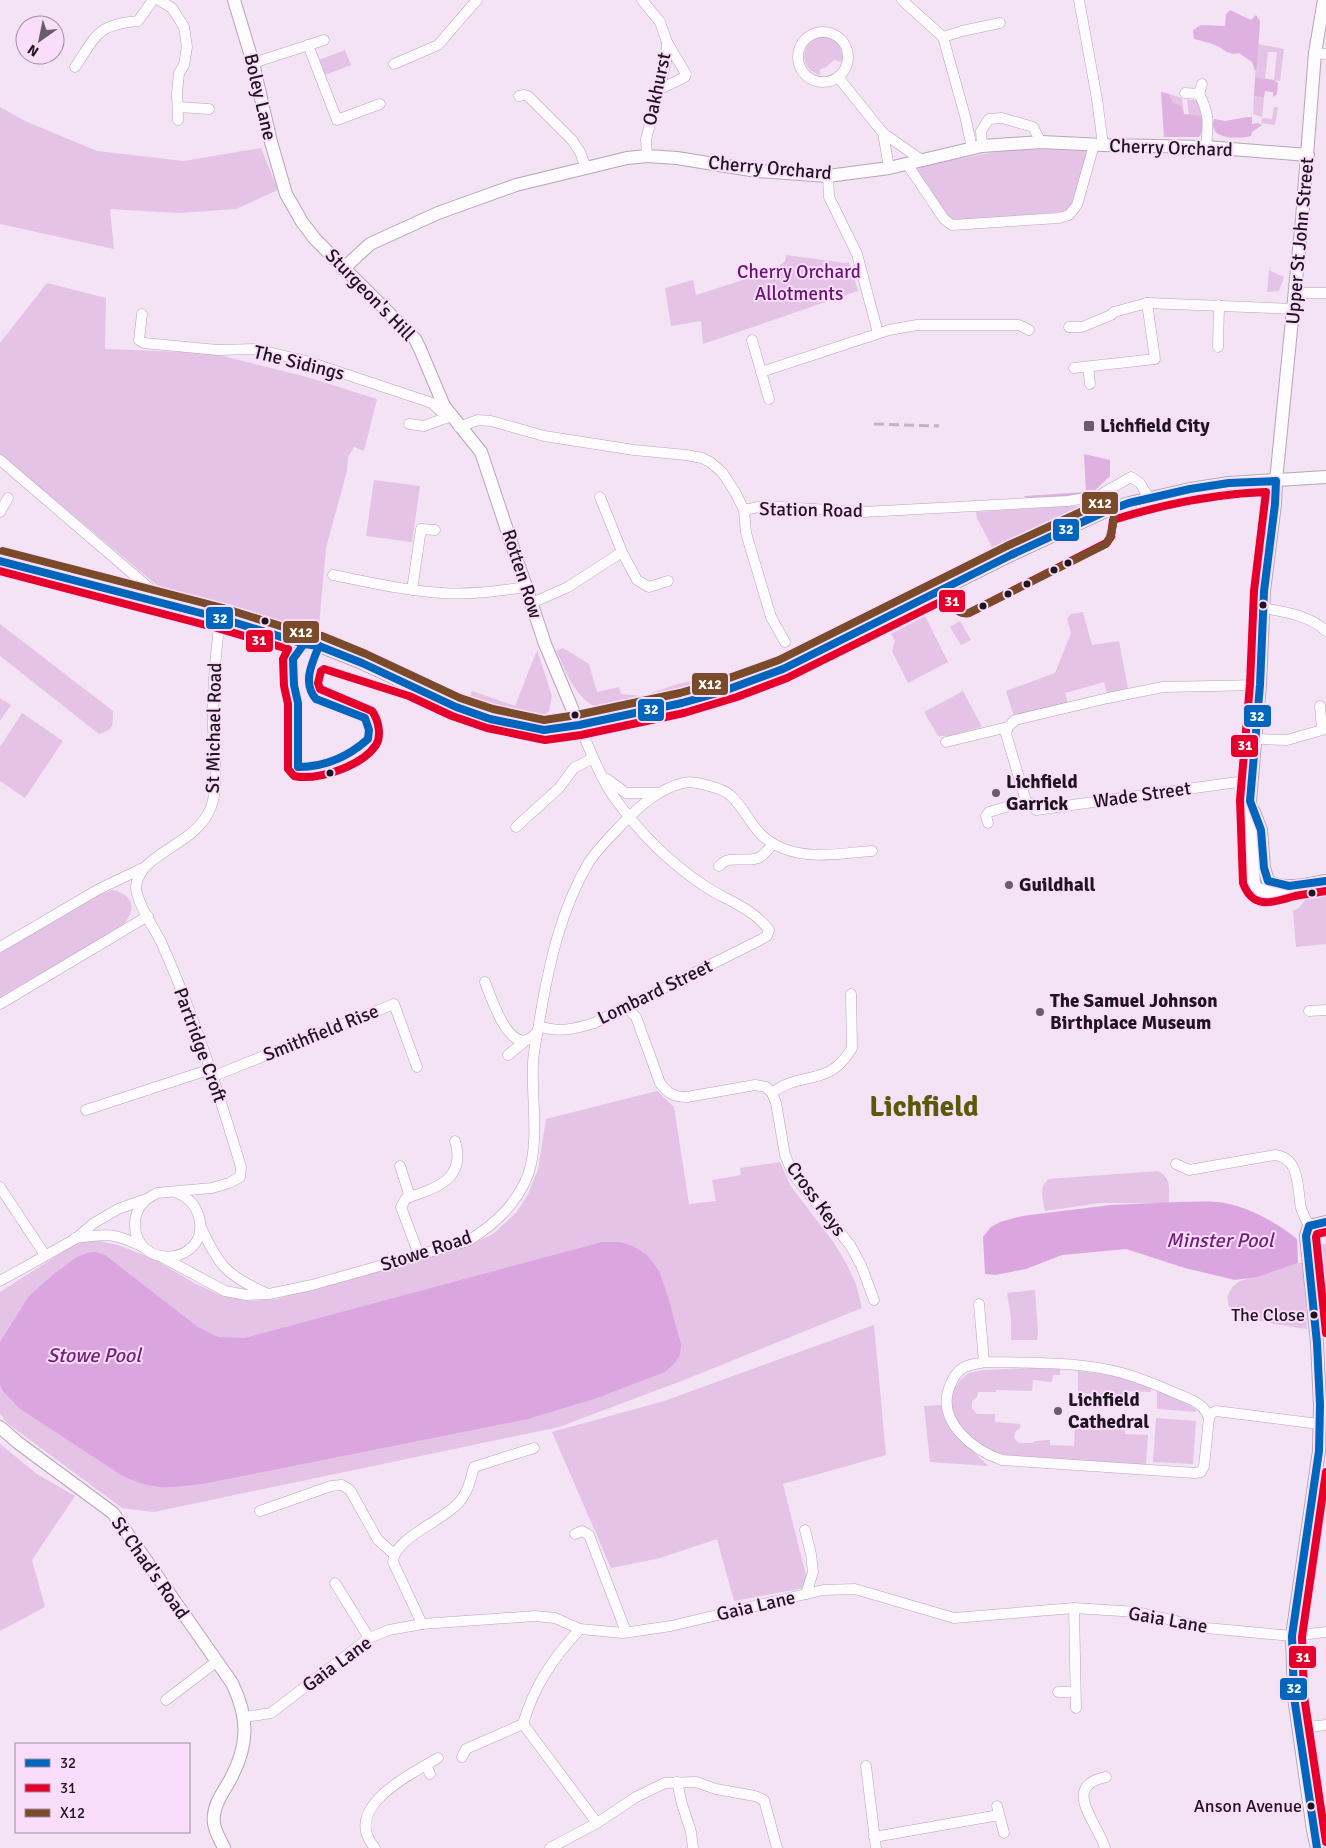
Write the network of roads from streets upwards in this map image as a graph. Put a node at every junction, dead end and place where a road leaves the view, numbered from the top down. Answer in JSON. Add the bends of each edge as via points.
{"nodes":[{"id":1,"x":153,"y":0,"type":"edge"},
{"id":2,"x":159,"y":0,"type":"edge"},
{"id":3,"x":234,"y":0,"type":"edge"},
{"id":4,"x":477,"y":0,"type":"edge"},
{"id":5,"x":642,"y":0,"type":"edge"},
{"id":6,"x":902,"y":0,"type":"edge"},
{"id":7,"x":1079,"y":0,"type":"edge"},
{"id":8,"x":1324,"y":0,"type":"edge"},
{"id":9,"x":1000,"y":23,"type":"dead end"},
{"id":10,"x":943,"y":37,"type":"junction"},
{"id":11,"x":324,"y":40,"type":"dead end"},
{"id":12,"x":667,"y":42,"type":"junction"},
{"id":13,"x":308,"y":45,"type":"junction"},
{"id":14,"x":1320,"y":54,"type":"edge"},
{"id":15,"x":253,"y":64,"type":"junction"},
{"id":16,"x":394,"y":64,"type":"dead end"},
{"id":17,"x":75,"y":67,"type":"dead end"},
{"id":18,"x":838,"y":77,"type":"junction"},
{"id":19,"x":658,"y":90,"type":"junction"},
{"id":20,"x":1185,"y":94,"type":"dead end"},
{"id":21,"x":519,"y":96,"type":"dead end"},
{"id":22,"x":380,"y":104,"type":"dead end"},
{"id":23,"x":178,"y":107,"type":"junction"},
{"id":24,"x":209,"y":109,"type":"dead end"},
{"id":25,"x":178,"y":120,"type":"dead end"},
{"id":26,"x":883,"y":133,"type":"junction"},
{"id":27,"x":1041,"y":142,"type":"junction"},
{"id":28,"x":1099,"y":145,"type":"junction"},
{"id":29,"x":977,"y":147,"type":"junction"},
{"id":30,"x":1206,"y":147,"type":"junction"},
{"id":31,"x":1308,"y":155,"type":"junction"},
{"id":32,"x":647,"y":156,"type":"junction"},
{"id":33,"x":923,"y":161,"type":"junction"},
{"id":34,"x":907,"y":164,"type":"junction"},
{"id":35,"x":586,"y":168,"type":"junction"},
{"id":36,"x":889,"y":168,"type":"junction"},
{"id":37,"x":828,"y":176,"type":"junction"},
{"id":38,"x":286,"y":194,"type":"joint"},
{"id":39,"x":343,"y":268,"type":"junction"},
{"id":40,"x":1295,"y":293,"type":"junction"},
{"id":41,"x":1326,"y":293,"type":"edge"},
{"id":42,"x":1147,"y":303,"type":"junction"},
{"id":43,"x":1219,"y":305,"type":"junction"},
{"id":44,"x":1294,"y":309,"type":"junction"},
{"id":45,"x":142,"y":314,"type":"dead end"},
{"id":46,"x":1069,"y":328,"type":"dead end"},
{"id":47,"x":1029,"y":330,"type":"dead end"},
{"id":48,"x":878,"y":333,"type":"junction"},
{"id":49,"x":752,"y":340,"type":"dead end"},
{"id":50,"x":1218,"y":347,"type":"dead end"},
{"id":51,"x":1088,"y":366,"type":"junction"},
{"id":52,"x":1074,"y":368,"type":"dead end"},
{"id":53,"x":762,"y":372,"type":"junction"},
{"id":54,"x":1090,"y":384,"type":"dead end"},
{"id":55,"x":769,"y":399,"type":"dead end"},
{"id":56,"x":448,"y":411,"type":"junction"},
{"id":57,"x":409,"y":424,"type":"dead end"},
{"id":58,"x":459,"y":427,"type":"junction"},
{"id":59,"x":0,"y":460,"type":"edge"},
{"id":60,"x":1326,"y":477,"type":"edge"},
{"id":61,"x":1276,"y":481,"type":"junction"},
{"id":62,"x":600,"y":497,"type":"dead end"},
{"id":63,"x":8,"y":498,"type":"dead end"},
{"id":64,"x":1149,"y":498,"type":"junction"},
{"id":65,"x":744,"y":510,"type":"junction"},
{"id":66,"x":0,"y":512,"type":"edge"},
{"id":67,"x":435,"y":530,"type":"dead end"},
{"id":68,"x":622,"y":552,"type":"junction"},
{"id":69,"x":0,"y":561,"type":"edge"},
{"id":70,"x":333,"y":575,"type":"dead end"},
{"id":71,"x":668,"y":581,"type":"dead end"},
{"id":72,"x":526,"y":586,"type":"junction"},
{"id":73,"x":412,"y":590,"type":"junction"},
{"id":74,"x":532,"y":603,"type":"junction"},
{"id":75,"x":168,"y":604,"type":"junction"},
{"id":76,"x":1263,"y":608,"type":"junction"},
{"id":77,"x":220,"y":618,"type":"junction"},
{"id":78,"x":1326,"y":630,"type":"edge"},
{"id":79,"x":785,"y":642,"type":"dead end"},
{"id":80,"x":304,"y":644,"type":"joint"},
{"id":81,"x":319,"y":646,"type":"joint"},
{"id":82,"x":1260,"y":685,"type":"junction"},
{"id":83,"x":1320,"y":706,"type":"dead end"},
{"id":84,"x":579,"y":725,"type":"junction"},
{"id":85,"x":1008,"y":727,"type":"junction"},
{"id":86,"x":1256,"y":739,"type":"junction"},
{"id":87,"x":946,"y":742,"type":"dead end"},
{"id":88,"x":593,"y":758,"type":"junction"},
{"id":89,"x":601,"y":773,"type":"junction"},
{"id":90,"x":1252,"y":780,"type":"junction"},
{"id":91,"x":657,"y":794,"type":"junction"},
{"id":92,"x":1026,"y":801,"type":"junction"},
{"id":93,"x":1250,"y":801,"type":"junction"},
{"id":94,"x":630,"y":816,"type":"junction"},
{"id":95,"x":988,"y":823,"type":"dead end"},
{"id":96,"x":516,"y":827,"type":"dead end"},
{"id":97,"x":772,"y":844,"type":"junction"},
{"id":98,"x":872,"y":851,"type":"dead end"},
{"id":99,"x":719,"y":866,"type":"dead end"},
{"id":100,"x":144,"y":867,"type":"junction"},
{"id":101,"x":1326,"y":881,"type":"edge"},
{"id":102,"x":1292,"y":886,"type":"junction"},
{"id":103,"x":148,"y":916,"type":"junction"},
{"id":104,"x":0,"y":947,"type":"edge"},
{"id":105,"x":485,"y":982,"type":"dead end"},
{"id":106,"x":851,"y":994,"type":"dead end"},
{"id":107,"x":0,"y":1004,"type":"edge"},
{"id":108,"x":627,"y":1008,"type":"junction"},
{"id":109,"x":1326,"y":1010,"type":"edge"},
{"id":110,"x":1310,"y":1011,"type":"dead end"},
{"id":111,"x":538,"y":1028,"type":"junction"},
{"id":112,"x":524,"y":1042,"type":"junction"},
{"id":113,"x":508,"y":1055,"type":"dead end"},
{"id":114,"x":417,"y":1067,"type":"dead end"},
{"id":115,"x":213,"y":1072,"type":"junction"},
{"id":116,"x":772,"y":1093,"type":"junction"},
{"id":117,"x":86,"y":1110,"type":"dead end"},
{"id":118,"x":455,"y":1141,"type":"dead end"},
{"id":119,"x":1176,"y":1164,"type":"dead end"},
{"id":120,"x":400,"y":1166,"type":"dead end"},
{"id":121,"x":0,"y":1187,"type":"edge"},
{"id":122,"x":212,"y":1188,"type":"junction"},
{"id":123,"x":177,"y":1193,"type":"junction"},
{"id":124,"x":149,"y":1197,"type":"junction"},
{"id":125,"x":410,"y":1197,"type":"junction"},
{"id":126,"x":197,"y":1209,"type":"junction"},
{"id":127,"x":1326,"y":1222,"type":"edge"},
{"id":128,"x":1310,"y":1226,"type":"junction"},
{"id":129,"x":201,"y":1227,"type":"junction"},
{"id":130,"x":75,"y":1238,"type":"junction"},
{"id":131,"x":144,"y":1247,"type":"junction"},
{"id":132,"x":44,"y":1255,"type":"junction"},
{"id":133,"x":418,"y":1255,"type":"junction"},
{"id":134,"x":162,"y":1257,"type":"junction"},
{"id":135,"x":0,"y":1281,"type":"edge"},
{"id":136,"x":269,"y":1294,"type":"junction"},
{"id":137,"x":874,"y":1300,"type":"dead end"},
{"id":138,"x":979,"y":1304,"type":"dead end"},
{"id":139,"x":984,"y":1362,"type":"junction"},
{"id":140,"x":1209,"y":1418,"type":"junction"},
{"id":141,"x":1320,"y":1424,"type":"junction"},
{"id":142,"x":0,"y":1427,"type":"edge"},
{"id":143,"x":534,"y":1448,"type":"dead end"},
{"id":144,"x":260,"y":1511,"type":"dead end"},
{"id":145,"x":805,"y":1530,"type":"dead end"},
{"id":146,"x":575,"y":1534,"type":"dead end"},
{"id":147,"x":394,"y":1554,"type":"junction"},
{"id":148,"x":335,"y":1582,"type":"dead end"},
{"id":149,"x":806,"y":1594,"type":"junction"},
{"id":150,"x":1074,"y":1608,"type":"junction"},
{"id":151,"x":422,"y":1624,"type":"junction"},
{"id":152,"x":580,"y":1628,"type":"junction"},
{"id":153,"x":626,"y":1632,"type":"junction"},
{"id":154,"x":1326,"y":1632,"type":"edge"},
{"id":155,"x":1292,"y":1636,"type":"junction"},
{"id":156,"x":369,"y":1638,"type":"junction"},
{"id":157,"x":216,"y":1662,"type":"junction"},
{"id":158,"x":1058,"y":1692,"type":"dead end"},
{"id":159,"x":1075,"y":1692,"type":"junction"},
{"id":160,"x":166,"y":1700,"type":"dead end"},
{"id":161,"x":1076,"y":1708,"type":"dead end"},
{"id":162,"x":244,"y":1717,"type":"junction"},
{"id":163,"x":523,"y":1724,"type":"junction"},
{"id":164,"x":1326,"y":1725,"type":"edge"},
{"id":165,"x":1299,"y":1728,"type":"junction"},
{"id":166,"x":464,"y":1751,"type":"dead end"},
{"id":167,"x":438,"y":1758,"type":"dead end"},
{"id":168,"x":866,"y":1766,"type":"dead end"},
{"id":169,"x":1106,"y":1777,"type":"dead end"},
{"id":170,"x":678,"y":1782,"type":"junction"},
{"id":171,"x":597,"y":1823,"type":"junction"},
{"id":172,"x":1004,"y":1833,"type":"dead end"},
{"id":173,"x":874,"y":1836,"type":"junction"},
{"id":174,"x":564,"y":1844,"type":"edge"},
{"id":175,"x":224,"y":1848,"type":"edge"},
{"id":176,"x":375,"y":1848,"type":"edge"},
{"id":177,"x":550,"y":1848,"type":"edge"},
{"id":178,"x":693,"y":1848,"type":"edge"},
{"id":179,"x":777,"y":1848,"type":"edge"},
{"id":180,"x":876,"y":1848,"type":"edge"},
{"id":181,"x":1105,"y":1848,"type":"edge"},
{"id":182,"x":1317,"y":1848,"type":"edge"}],
"edges":[{"from":1,"to":17,"type":"street","via":[[138,21],[118,22],[98,32]]},
{"from":2,"to":23,"type":"street","via":[[172,8],[184,27],[186,47],[184,66],[179,73]]},
{"from":3,"to":15,"type":"street","name":"Boley Lane"},
{"from":4,"to":16,"type":"street","via":[[438,44]]},
{"from":5,"to":12,"type":"street","name":"Oakhurst","via":[[660,22]]},
{"from":6,"to":10,"type":"street"},
{"from":7,"to":28,"type":"street","via":[[1097,99]]},
{"from":8,"to":14,"type":"street","name":"Upper St John Street"},
{"from":9,"to":10,"type":"street"},
{"from":10,"to":29,"type":"street"},
{"from":11,"to":13,"type":"street"},
{"from":12,"to":19,"type":"street","name":"Oakhurst","via":[[666,62]]},
{"from":12,"to":19,"type":"street","via":[[686,77]]},
{"from":13,"to":15,"type":"street"},
{"from":13,"to":22,"type":"street","via":[[337,120]]},
{"from":14,"to":31,"type":"street","name":"Upper St John Street"},
{"from":15,"to":38,"type":"street","name":"Boley Lane","via":[[270,142]]},
{"from":18,"to":18,"type":"street","via":[[848,63],[842,39],[827,31],[810,34],[799,47],[800,68],[817,82]]},
{"from":18,"to":26,"type":"street"},
{"from":19,"to":32,"type":"street","name":"Oakhurst","via":[[646,139]]},
{"from":20,"to":30,"type":"street","via":[[1200,89],[1207,109]]},
{"from":21,"to":35,"type":"street","via":[[528,96],[572,140]]},
{"from":23,"to":24,"type":"street"},
{"from":23,"to":25,"type":"street"},
{"from":26,"to":33,"type":"street"},
{"from":26,"to":36,"type":"street"},
{"from":27,"to":28,"type":"street","name":"Cherry Orchard"},
{"from":27,"to":29,"type":"street","name":"Cherry Orchard"},
{"from":27,"to":29,"type":"street","via":[[1033,127],[1002,118],[989,119],[981,131]]},
{"from":28,"to":30,"type":"street","name":"Cherry Orchard"},
{"from":28,"to":34,"type":"street","via":[[1077,205],[1069,215],[1059,218],[952,225],[944,219]]},
{"from":29,"to":33,"type":"street","name":"Cherry Orchard"},
{"from":30,"to":31,"type":"street","name":"Cherry Orchard"},
{"from":31,"to":40,"type":"street","name":"Upper St John Street"},
{"from":32,"to":35,"type":"street","name":"Cherry Orchard"},
{"from":32,"to":37,"type":"street","name":"Cherry Orchard","via":[[758,171]]},
{"from":33,"to":34,"type":"street","name":"Cherry Orchard"},
{"from":34,"to":36,"type":"street","name":"Cherry Orchard"},
{"from":35,"to":39,"type":"street","name":"Cherry Orchard","via":[[516,185],[438,213],[370,244]]},
{"from":36,"to":37,"type":"street","name":"Cherry Orchard"},
{"from":37,"to":48,"type":"street","via":[[829,197],[857,254]]},
{"from":38,"to":39,"type":"street","name":"Sturgeon's Hill","via":[[302,222]]},
{"from":39,"to":56,"type":"street","name":"Sturgeon's Hill","via":[[415,339]]},
{"from":40,"to":41,"type":"street"},
{"from":40,"to":44,"type":"street","name":"Upper St John Street"},
{"from":42,"to":43,"type":"street"},
{"from":42,"to":46,"type":"street","via":[[1114,312],[1082,327]]},
{"from":42,"to":51,"type":"street","via":[[1156,359]]},
{"from":43,"to":44,"type":"street"},
{"from":43,"to":50,"type":"street"},
{"from":44,"to":61,"type":"street","name":"Upper St John Street"},
{"from":45,"to":56,"type":"street","name":"The Sidings","via":[[138,343],[218,350],[256,349],[306,361]]},
{"from":47,"to":48,"type":"street","via":[[1019,320],[917,325]]},
{"from":48,"to":53,"type":"street"},
{"from":49,"to":53,"type":"street"},
{"from":51,"to":52,"type":"street"},
{"from":51,"to":54,"type":"street"},
{"from":53,"to":55,"type":"street"},
{"from":56,"to":57,"type":"street","via":[[424,426]]},
{"from":56,"to":58,"type":"street","name":"Sturgeon's Hill"},
{"from":58,"to":65,"type":"street","name":"Station Road","via":[[478,420],[491,421],[544,436],[702,458],[722,472]]},
{"from":58,"to":72,"type":"street","name":"Rotten Row","via":[[481,452]]},
{"from":59,"to":75,"type":"street"},
{"from":60,"to":61,"type":"street"},
{"from":61,"to":64,"type":"street","via":[[1229,483]]},
{"from":61,"to":76,"type":"street","name":"Upper St John Street"},
{"from":62,"to":68,"type":"street"},
{"from":63,"to":66,"type":"street"},
{"from":64,"to":65,"type":"street","name":"Station Road","via":[[1140,483],[1131,477],[1098,496],[1068,501],[863,512],[764,506]]},
{"from":64,"to":84,"type":"street","via":[[1083,521],[783,670],[721,692]]},
{"from":65,"to":79,"type":"street","via":[[746,533],[771,617]]},
{"from":67,"to":73,"type":"street","via":[[421,529]]},
{"from":68,"to":71,"type":"street","via":[[637,580],[649,587]]},
{"from":68,"to":74,"type":"street","via":[[568,587]]},
{"from":69,"to":75,"type":"street"},
{"from":70,"to":73,"type":"street"},
{"from":72,"to":73,"type":"street","via":[[486,592]]},
{"from":72,"to":74,"type":"street","name":"Rotten Row"},
{"from":74,"to":84,"type":"street","name":"Rotten Row","via":[[545,644]]},
{"from":75,"to":77,"type":"street"},
{"from":76,"to":78,"type":"street","via":[[1300,616],[1317,622]]},
{"from":76,"to":82,"type":"street","name":"Upper St John Street"},
{"from":77,"to":80,"type":"street"},
{"from":77,"to":100,"type":"street","name":"St Michael Road","via":[[212,723],[215,793],[211,807],[196,830]]},
{"from":80,"to":81,"type":"street"},
{"from":81,"to":84,"type":"street","via":[[490,719],[544,730]]},
{"from":82,"to":85,"type":"street","via":[[1163,688],[1015,720]]},
{"from":82,"to":86,"type":"street","name":"Upper St John Street"},
{"from":83,"to":86,"type":"street","via":[[1322,730],[1287,740]]},
{"from":84,"to":88,"type":"street"},
{"from":85,"to":87,"type":"street"},
{"from":85,"to":92,"type":"street","via":[[1006,734]]},
{"from":86,"to":90,"type":"street","name":"Upper St John Street"},
{"from":88,"to":89,"type":"street"},
{"from":88,"to":96,"type":"street","via":[[574,768],[559,788]]},
{"from":89,"to":91,"type":"street","via":[[626,793]]},
{"from":89,"to":94,"type":"street","via":[[613,796]]},
{"from":90,"to":92,"type":"street","name":"Wade Street","via":[[1036,810]]},
{"from":90,"to":93,"type":"street","name":"Upper St John Street"},
{"from":91,"to":94,"type":"street","name":"Stowe Road"},
{"from":91,"to":97,"type":"street","via":[[684,783],[723,790]]},
{"from":92,"to":95,"type":"street","via":[[990,812],[986,816]]},
{"from":93,"to":102,"type":"street","via":[[1261,830],[1268,880]]},
{"from":93,"to":102,"type":"street","name":"Upper St John Street","via":[[1254,885],[1266,893]]},
{"from":94,"to":108,"type":"street","name":"Lombard Street","via":[[675,864],[704,886],[758,918],[768,930],[767,936]]},
{"from":94,"to":111,"type":"street","name":"Stowe Road","via":[[590,861],[574,891],[550,960]]},
{"from":97,"to":98,"type":"street","via":[[808,854]]},
{"from":97,"to":99,"type":"street","via":[[761,857],[732,859]]},
{"from":100,"to":103,"type":"street","via":[[136,894]]},
{"from":100,"to":104,"type":"street","name":"St Michael Road"},
{"from":101,"to":102,"type":"street"},
{"from":103,"to":107,"type":"street"},
{"from":103,"to":115,"type":"street","name":"Partridge Croft"},
{"from":105,"to":112,"type":"street","via":[[501,1021],[515,1038]]},
{"from":106,"to":116,"type":"street","via":[[852,1048],[849,1055],[822,1076],[782,1086]]},
{"from":108,"to":111,"type":"street","name":"Lombard Street","via":[[580,1028]]},
{"from":108,"to":116,"type":"street","via":[[636,1017],[660,1083],[667,1092],[687,1097],[755,1085],[766,1087]]},
{"from":109,"to":110,"type":"street"},
{"from":111,"to":112,"type":"street","via":[[531,1040]]},
{"from":111,"to":133,"type":"street","name":"Stowe Road","via":[[533,1061],[532,1161],[520,1193],[501,1217],[468,1241]]},
{"from":112,"to":113,"type":"street"},
{"from":114,"to":115,"type":"street","name":"Smithfield Rise","via":[[394,1004]]},
{"from":115,"to":117,"type":"street"},
{"from":115,"to":122,"type":"street","name":"Partridge Croft","via":[[242,1167],[240,1177]]},
{"from":116,"to":137,"type":"street","name":"Cross Keys","via":[[785,1155],[793,1174],[850,1245]]},
{"from":118,"to":125,"type":"street","via":[[459,1155],[455,1170],[442,1185]]},
{"from":119,"to":128,"type":"street","via":[[1190,1170],[1281,1156],[1297,1176],[1301,1208]]},
{"from":120,"to":125,"type":"street"},
{"from":121,"to":132,"type":"street"},
{"from":122,"to":123,"type":"street"},
{"from":122,"to":126,"type":"street","via":[[202,1196]]},
{"from":123,"to":124,"type":"street","via":[[162,1192]]},
{"from":123,"to":126,"type":"street"},
{"from":124,"to":130,"type":"street","via":[[118,1209]]},
{"from":124,"to":131,"type":"street","via":[[135,1218],[135,1229]]},
{"from":125,"to":133,"type":"street","via":[[402,1207]]},
{"from":126,"to":129,"type":"street"},
{"from":127,"to":128,"type":"street"},
{"from":128,"to":141,"type":"street","via":[[1306,1236],[1317,1343]]},
{"from":129,"to":134,"type":"street","via":[[198,1240],[182,1255]]},
{"from":129,"to":136,"type":"street","via":[[216,1259],[229,1273]]},
{"from":130,"to":131,"type":"street","via":[[106,1234],[123,1236]]},
{"from":130,"to":132,"type":"street"},
{"from":131,"to":134,"type":"street"},
{"from":132,"to":135,"type":"street"},
{"from":133,"to":136,"type":"street","name":"Stowe Road"},
{"from":134,"to":136,"type":"street","name":"Stowe Road","via":[[225,1290],[246,1295]]},
{"from":138,"to":139,"type":"street"},
{"from":139,"to":140,"type":"street","via":[[1068,1366],[1122,1373],[1195,1401],[1207,1411]]},
{"from":139,"to":140,"type":"street","via":[[964,1367],[952,1379],[946,1397],[947,1410],[952,1424],[964,1438],[990,1456],[1002,1460],[1201,1472]]},
{"from":140,"to":141,"type":"street","via":[[1216,1411]]},
{"from":141,"to":155,"type":"street","via":[[1319,1451]]},
{"from":142,"to":157,"type":"street","name":"St Chad's Road","via":[[113,1513]]},
{"from":143,"to":147,"type":"street","via":[[474,1467],[463,1498]]},
{"from":144,"to":147,"type":"street","via":[[332,1486],[342,1486],[350,1490],[378,1540]]},
{"from":145,"to":149,"type":"street","via":[[813,1572]]},
{"from":146,"to":153,"type":"street","via":[[582,1531],[589,1535]]},
{"from":147,"to":151,"type":"street","via":[[393,1562]]},
{"from":148,"to":156,"type":"street"},
{"from":149,"to":150,"type":"street","name":"Gaia Lane","via":[[855,1589],[954,1618]]},
{"from":149,"to":153,"type":"street","name":"Gaia Lane","via":[[671,1626]]},
{"from":150,"to":155,"type":"street","name":"Gaia Lane","via":[[1137,1612],[1206,1628]]},
{"from":150,"to":159,"type":"street"},
{"from":151,"to":152,"type":"street","name":"Gaia Lane","via":[[536,1616],[555,1618]]},
{"from":151,"to":156,"type":"street","name":"Gaia Lane","via":[[389,1630]]},
{"from":152,"to":153,"type":"street","name":"Gaia Lane"},
{"from":152,"to":163,"type":"street","via":[[558,1652],[540,1682]]},
{"from":154,"to":155,"type":"street","name":"Gaia Lane"},
{"from":155,"to":165,"type":"street","via":[[1294,1697]]},
{"from":156,"to":162,"type":"street","name":"Gaia Lane","via":[[271,1713]]},
{"from":157,"to":160,"type":"street"},
{"from":157,"to":162,"type":"street","name":"St Chad's Road","via":[[232,1683]]},
{"from":158,"to":159,"type":"street"},
{"from":159,"to":161,"type":"street"},
{"from":162,"to":175,"type":"street","name":"St Chad's Road","via":[[244,1746],[235,1771],[216,1804],[214,1815],[214,1828]]},
{"from":163,"to":166,"type":"street"},
{"from":163,"to":171,"type":"street"},
{"from":164,"to":165,"type":"street"},
{"from":165,"to":182,"type":"street"},
{"from":167,"to":176,"type":"street","via":[[428,1770],[400,1780],[375,1803],[366,1816],[365,1828]]},
{"from":168,"to":173,"type":"street"},
{"from":169,"to":181,"type":"street","via":[[1088,1784],[1084,1792],[1088,1813]]},
{"from":170,"to":171,"type":"street","via":[[665,1783],[636,1797]]},
{"from":170,"to":178,"type":"street"},
{"from":170,"to":179,"type":"street","via":[[696,1782],[764,1800]]},
{"from":171,"to":174,"type":"street"},
{"from":172,"to":173,"type":"street","via":[[998,1810]]},
{"from":173,"to":180,"type":"street"},
{"from":174,"to":177,"type":"street"}]}
